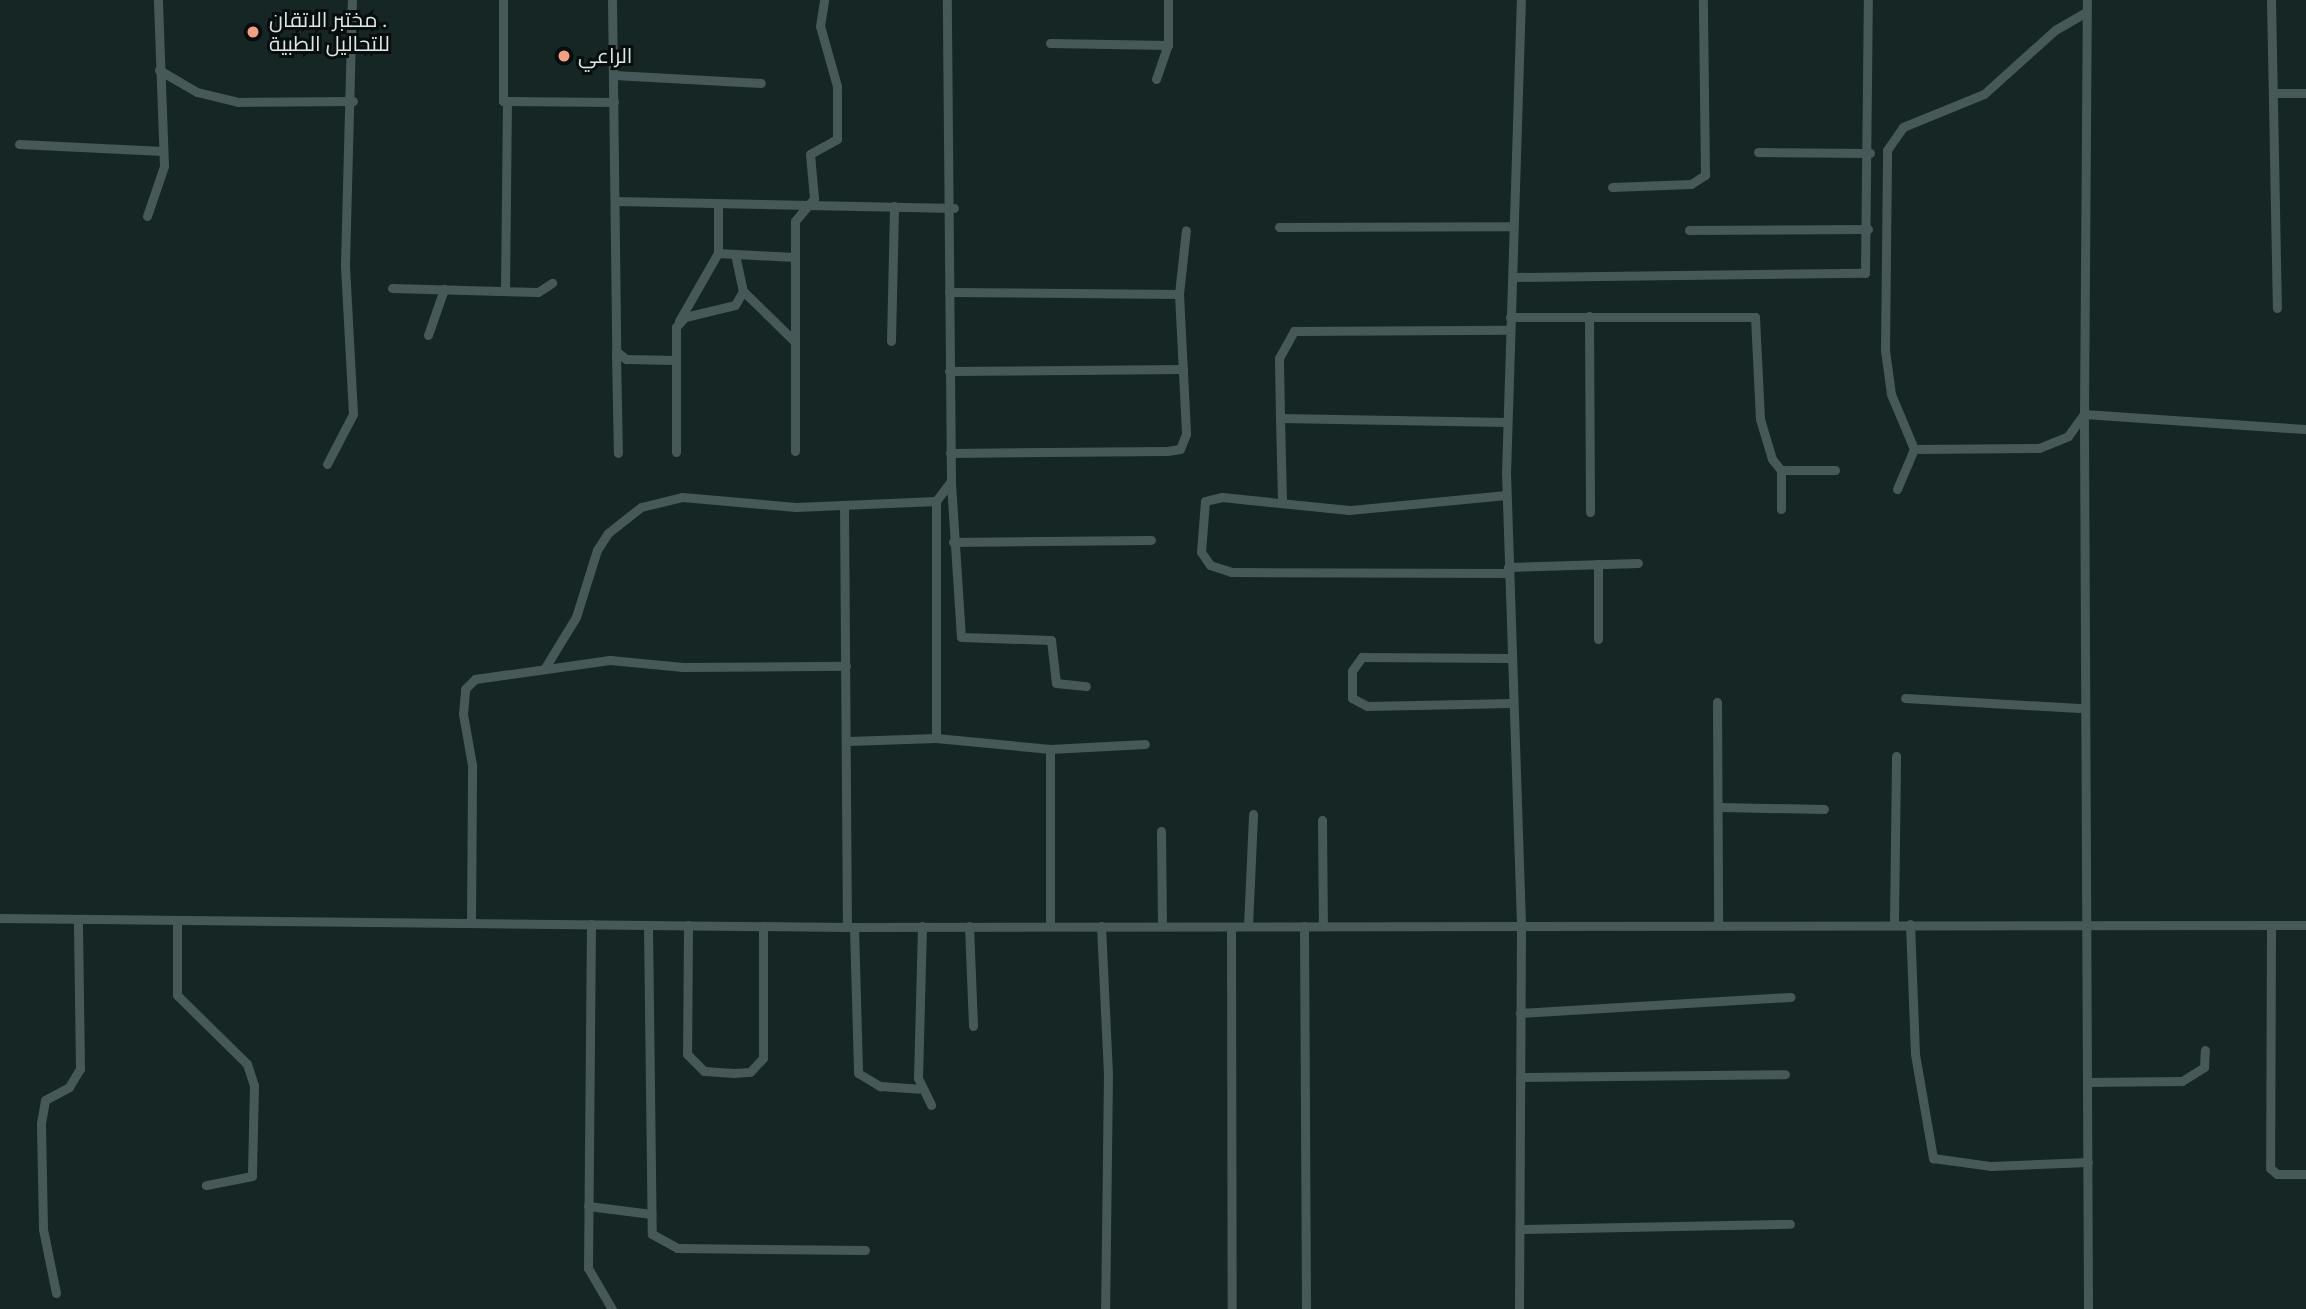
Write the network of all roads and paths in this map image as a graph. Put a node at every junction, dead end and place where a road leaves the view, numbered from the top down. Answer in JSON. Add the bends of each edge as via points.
{"nodes":[{"id":1,"x":158,"y":0,"type":"edge"},
{"id":2,"x":352,"y":0,"type":"edge"},
{"id":3,"x":503,"y":0,"type":"edge"},
{"id":4,"x":612,"y":0,"type":"edge"},
{"id":5,"x":824,"y":0,"type":"edge"},
{"id":6,"x":947,"y":0,"type":"edge"},
{"id":7,"x":1168,"y":0,"type":"edge"},
{"id":8,"x":1521,"y":0,"type":"edge"},
{"id":9,"x":1703,"y":0,"type":"edge"},
{"id":10,"x":1868,"y":0,"type":"edge"},
{"id":11,"x":2087,"y":0,"type":"edge"},
{"id":12,"x":2271,"y":0,"type":"edge"},
{"id":13,"x":2086,"y":12,"type":"junction"},
{"id":14,"x":1050,"y":43,"type":"dead end"},
{"id":15,"x":1168,"y":45,"type":"junction"},
{"id":16,"x":159,"y":70,"type":"junction"},
{"id":17,"x":614,"y":75,"type":"junction"},
{"id":18,"x":1156,"y":79,"type":"dead end"},
{"id":19,"x":761,"y":83,"type":"dead end"},
{"id":20,"x":2273,"y":93,"type":"junction"},
{"id":21,"x":2306,"y":93,"type":"edge"},
{"id":22,"x":353,"y":101,"type":"junction"},
{"id":23,"x":614,"y":102,"type":"junction"},
{"id":24,"x":507,"y":103,"type":"junction"},
{"id":25,"x":19,"y":144,"type":"dead end"},
{"id":26,"x":163,"y":151,"type":"junction"},
{"id":27,"x":1758,"y":152,"type":"dead end"},
{"id":28,"x":1870,"y":153,"type":"junction"},
{"id":29,"x":1612,"y":187,"type":"dead end"},
{"id":30,"x":616,"y":201,"type":"junction"},
{"id":31,"x":718,"y":204,"type":"junction"},
{"id":32,"x":894,"y":206,"type":"junction"},
{"id":33,"x":804,"y":207,"type":"junction"},
{"id":34,"x":954,"y":208,"type":"junction"},
{"id":35,"x":147,"y":216,"type":"dead end"},
{"id":36,"x":1513,"y":226,"type":"junction"},
{"id":37,"x":1279,"y":227,"type":"dead end"},
{"id":38,"x":1868,"y":229,"type":"junction"},
{"id":39,"x":1186,"y":230,"type":"dead end"},
{"id":40,"x":1689,"y":230,"type":"dead end"},
{"id":41,"x":718,"y":253,"type":"junction"},
{"id":42,"x":735,"y":254,"type":"junction"},
{"id":43,"x":794,"y":257,"type":"junction"},
{"id":44,"x":1514,"y":277,"type":"junction"},
{"id":45,"x":552,"y":283,"type":"dead end"},
{"id":46,"x":392,"y":288,"type":"dead end"},
{"id":47,"x":444,"y":289,"type":"junction"},
{"id":48,"x":505,"y":290,"type":"junction"},
{"id":49,"x":743,"y":291,"type":"junction"},
{"id":50,"x":949,"y":292,"type":"junction"},
{"id":51,"x":1179,"y":294,"type":"junction"},
{"id":52,"x":2277,"y":308,"type":"dead end"},
{"id":53,"x":1589,"y":316,"type":"junction"},
{"id":54,"x":1510,"y":317,"type":"junction"},
{"id":55,"x":679,"y":322,"type":"junction"},
{"id":56,"x":1510,"y":330,"type":"junction"},
{"id":57,"x":428,"y":335,"type":"dead end"},
{"id":58,"x":891,"y":341,"type":"dead end"},
{"id":59,"x":795,"y":342,"type":"junction"},
{"id":60,"x":616,"y":351,"type":"junction"},
{"id":61,"x":674,"y":360,"type":"junction"},
{"id":62,"x":1183,"y":369,"type":"junction"},
{"id":63,"x":949,"y":371,"type":"junction"},
{"id":64,"x":2084,"y":414,"type":"junction"},
{"id":65,"x":1280,"y":418,"type":"junction"},
{"id":66,"x":1507,"y":422,"type":"junction"},
{"id":67,"x":2304,"y":429,"type":"dead end"},
{"id":68,"x":1914,"y":449,"type":"junction"},
{"id":69,"x":795,"y":451,"type":"dead end"},
{"id":70,"x":676,"y":452,"type":"dead end"},
{"id":71,"x":618,"y":453,"type":"dead end"},
{"id":72,"x":950,"y":453,"type":"junction"},
{"id":73,"x":327,"y":464,"type":"dead end"},
{"id":74,"x":1781,"y":470,"type":"junction"},
{"id":75,"x":1836,"y":470,"type":"dead end"},
{"id":76,"x":951,"y":481,"type":"junction"},
{"id":77,"x":1897,"y":489,"type":"dead end"},
{"id":78,"x":1506,"y":495,"type":"junction"},
{"id":79,"x":936,"y":501,"type":"junction"},
{"id":80,"x":1282,"y":501,"type":"junction"},
{"id":81,"x":844,"y":505,"type":"junction"},
{"id":82,"x":1782,"y":509,"type":"dead end"},
{"id":83,"x":1590,"y":512,"type":"dead end"},
{"id":84,"x":1151,"y":540,"type":"dead end"},
{"id":85,"x":953,"y":542,"type":"junction"},
{"id":86,"x":1638,"y":564,"type":"dead end"},
{"id":87,"x":1598,"y":565,"type":"junction"},
{"id":88,"x":1508,"y":570,"type":"junction"},
{"id":89,"x":1598,"y":639,"type":"dead end"},
{"id":90,"x":1510,"y":658,"type":"junction"},
{"id":91,"x":546,"y":666,"type":"junction"},
{"id":92,"x":846,"y":666,"type":"junction"},
{"id":93,"x":1086,"y":686,"type":"dead end"},
{"id":94,"x":1905,"y":698,"type":"dead end"},
{"id":95,"x":1717,"y":702,"type":"dead end"},
{"id":96,"x":1512,"y":703,"type":"junction"},
{"id":97,"x":2080,"y":708,"type":"junction"},
{"id":98,"x":936,"y":738,"type":"junction"},
{"id":99,"x":848,"y":741,"type":"junction"},
{"id":100,"x":1145,"y":744,"type":"dead end"},
{"id":101,"x":1050,"y":749,"type":"junction"},
{"id":102,"x":1896,"y":756,"type":"dead end"},
{"id":103,"x":1719,"y":807,"type":"junction"},
{"id":104,"x":1824,"y":809,"type":"dead end"},
{"id":105,"x":1253,"y":814,"type":"dead end"},
{"id":106,"x":1322,"y":820,"type":"dead end"},
{"id":107,"x":1161,"y":831,"type":"dead end"},
{"id":108,"x":0,"y":918,"type":"edge"},
{"id":109,"x":78,"y":919,"type":"junction"},
{"id":110,"x":177,"y":920,"type":"junction"},
{"id":111,"x":471,"y":923,"type":"junction"},
{"id":112,"x":1718,"y":923,"type":"junction"},
{"id":113,"x":590,"y":924,"type":"junction"},
{"id":114,"x":1894,"y":924,"type":"junction"},
{"id":115,"x":1910,"y":924,"type":"junction"},
{"id":116,"x":2085,"y":924,"type":"junction"},
{"id":117,"x":648,"y":925,"type":"junction"},
{"id":118,"x":688,"y":925,"type":"junction"},
{"id":119,"x":1521,"y":925,"type":"junction"},
{"id":120,"x":2271,"y":925,"type":"junction"},
{"id":121,"x":2306,"y":925,"type":"edge"},
{"id":122,"x":763,"y":926,"type":"junction"},
{"id":123,"x":922,"y":926,"type":"junction"},
{"id":124,"x":969,"y":926,"type":"junction"},
{"id":125,"x":1050,"y":926,"type":"junction"},
{"id":126,"x":1101,"y":926,"type":"junction"},
{"id":127,"x":1162,"y":926,"type":"junction"},
{"id":128,"x":1248,"y":926,"type":"junction"},
{"id":129,"x":1304,"y":926,"type":"junction"},
{"id":130,"x":1323,"y":926,"type":"junction"},
{"id":131,"x":850,"y":927,"type":"junction"},
{"id":132,"x":1231,"y":927,"type":"junction"},
{"id":133,"x":1791,"y":997,"type":"dead end"},
{"id":134,"x":1520,"y":1013,"type":"junction"},
{"id":135,"x":973,"y":1026,"type":"dead end"},
{"id":136,"x":2205,"y":1050,"type":"dead end"},
{"id":137,"x":1785,"y":1074,"type":"dead end"},
{"id":138,"x":1520,"y":1077,"type":"junction"},
{"id":139,"x":2087,"y":1082,"type":"junction"},
{"id":140,"x":919,"y":1089,"type":"junction"},
{"id":141,"x":931,"y":1105,"type":"dead end"},
{"id":142,"x":2088,"y":1162,"type":"junction"},
{"id":143,"x":2306,"y":1174,"type":"edge"},
{"id":144,"x":206,"y":1185,"type":"dead end"},
{"id":145,"x":588,"y":1206,"type":"junction"},
{"id":146,"x":652,"y":1214,"type":"junction"},
{"id":147,"x":1790,"y":1224,"type":"dead end"},
{"id":148,"x":1523,"y":1228,"type":"junction"},
{"id":149,"x":865,"y":1250,"type":"dead end"},
{"id":150,"x":56,"y":1293,"type":"dead end"},
{"id":151,"x":612,"y":1309,"type":"edge"},
{"id":152,"x":1105,"y":1309,"type":"edge"},
{"id":153,"x":1232,"y":1309,"type":"edge"},
{"id":154,"x":1306,"y":1309,"type":"edge"},
{"id":155,"x":1518,"y":1309,"type":"edge"},
{"id":156,"x":2088,"y":1309,"type":"edge"}],
"edges":[{"from":1,"to":16,"type":"street"},
{"from":2,"to":22,"type":"street"},
{"from":3,"to":24,"type":"street","via":[[500,93]]},
{"from":4,"to":17,"type":"street"},
{"from":5,"to":33,"type":"street","via":[[820,26],[837,86],[837,139],[810,155],[814,198]]},
{"from":6,"to":34,"type":"street"},
{"from":7,"to":15,"type":"street"},
{"from":8,"to":36,"type":"street"},
{"from":9,"to":29,"type":"street","via":[[1705,175],[1691,184]]},
{"from":10,"to":28,"type":"street"},
{"from":11,"to":13,"type":"street"},
{"from":12,"to":20,"type":"street"},
{"from":13,"to":64,"type":"street"},
{"from":13,"to":68,"type":"street","via":[[2055,30],[1984,94],[1903,127],[1887,149],[1885,350],[1891,394]]},
{"from":14,"to":15,"type":"street"},
{"from":15,"to":18,"type":"street"},
{"from":16,"to":22,"type":"street","via":[[197,92],[238,102]]},
{"from":16,"to":26,"type":"street"},
{"from":17,"to":19,"type":"street"},
{"from":17,"to":23,"type":"street"},
{"from":20,"to":21,"type":"street"},
{"from":20,"to":52,"type":"street"},
{"from":22,"to":73,"type":"street","via":[[345,264],[353,414]]},
{"from":23,"to":24,"type":"street"},
{"from":23,"to":30,"type":"street"},
{"from":24,"to":48,"type":"street"},
{"from":25,"to":26,"type":"street"},
{"from":26,"to":35,"type":"street"},
{"from":27,"to":28,"type":"street"},
{"from":28,"to":38,"type":"street"},
{"from":30,"to":31,"type":"street"},
{"from":30,"to":60,"type":"street"},
{"from":31,"to":33,"type":"street"},
{"from":31,"to":41,"type":"street"},
{"from":32,"to":33,"type":"street"},
{"from":32,"to":34,"type":"street"},
{"from":32,"to":58,"type":"street"},
{"from":33,"to":43,"type":"street","via":[[795,221]]},
{"from":34,"to":50,"type":"street"},
{"from":36,"to":37,"type":"street"},
{"from":36,"to":44,"type":"street"},
{"from":38,"to":40,"type":"street"},
{"from":38,"to":44,"type":"street","via":[[1865,274]]},
{"from":39,"to":51,"type":"street"},
{"from":41,"to":42,"type":"street"},
{"from":41,"to":55,"type":"street"},
{"from":42,"to":43,"type":"street"},
{"from":42,"to":49,"type":"street"},
{"from":43,"to":59,"type":"street"},
{"from":44,"to":54,"type":"street"},
{"from":45,"to":48,"type":"street","via":[[538,292]]},
{"from":46,"to":47,"type":"street"},
{"from":47,"to":48,"type":"street"},
{"from":47,"to":57,"type":"street"},
{"from":49,"to":55,"type":"street","via":[[727,309]]},
{"from":49,"to":59,"type":"street"},
{"from":50,"to":51,"type":"street"},
{"from":50,"to":63,"type":"street"},
{"from":51,"to":62,"type":"street"},
{"from":53,"to":54,"type":"street"},
{"from":53,"to":74,"type":"street","via":[[1755,317],[1763,442]]},
{"from":53,"to":83,"type":"street"},
{"from":54,"to":56,"type":"street"},
{"from":55,"to":61,"type":"street"},
{"from":56,"to":65,"type":"street","via":[[1294,331],[1279,358]]},
{"from":56,"to":66,"type":"street"},
{"from":59,"to":69,"type":"street"},
{"from":60,"to":61,"type":"street","via":[[626,359]]},
{"from":60,"to":71,"type":"street"},
{"from":61,"to":70,"type":"street"},
{"from":62,"to":63,"type":"street"},
{"from":62,"to":72,"type":"street","via":[[1186,434],[1180,449]]},
{"from":63,"to":72,"type":"street"},
{"from":64,"to":67,"type":"street"},
{"from":64,"to":68,"type":"street","via":[[2068,436],[2039,449]]},
{"from":64,"to":97,"type":"street"},
{"from":65,"to":66,"type":"street"},
{"from":65,"to":80,"type":"street"},
{"from":66,"to":78,"type":"street"},
{"from":68,"to":77,"type":"street"},
{"from":72,"to":76,"type":"street"},
{"from":74,"to":75,"type":"street"},
{"from":74,"to":82,"type":"street"},
{"from":76,"to":79,"type":"street"},
{"from":76,"to":85,"type":"street"},
{"from":78,"to":80,"type":"street","via":[[1349,510]]},
{"from":78,"to":88,"type":"street"},
{"from":79,"to":81,"type":"street"},
{"from":79,"to":98,"type":"street"},
{"from":80,"to":88,"type":"street","via":[[1205,501],[1201,552],[1210,565],[1232,572]]},
{"from":81,"to":91,"type":"street","via":[[682,498],[641,507],[608,533],[597,550],[576,617]]},
{"from":81,"to":92,"type":"street"},
{"from":84,"to":85,"type":"street"},
{"from":85,"to":93,"type":"street","via":[[961,637],[1051,640],[1056,684]]},
{"from":86,"to":87,"type":"street"},
{"from":87,"to":88,"type":"street"},
{"from":87,"to":89,"type":"street"},
{"from":88,"to":90,"type":"street"},
{"from":90,"to":96,"type":"street"},
{"from":90,"to":96,"type":"street","via":[[1362,656],[1352,671],[1352,698],[1367,706]]},
{"from":91,"to":92,"type":"street","via":[[610,660],[683,667]]},
{"from":91,"to":111,"type":"street","via":[[474,679],[465,689]]},
{"from":92,"to":99,"type":"street"},
{"from":94,"to":97,"type":"street"},
{"from":95,"to":103,"type":"street"},
{"from":96,"to":119,"type":"street"},
{"from":97,"to":116,"type":"street"},
{"from":98,"to":99,"type":"street"},
{"from":98,"to":101,"type":"street"},
{"from":99,"to":131,"type":"street"},
{"from":100,"to":101,"type":"street"},
{"from":101,"to":125,"type":"street"},
{"from":102,"to":114,"type":"street"},
{"from":103,"to":104,"type":"street"},
{"from":103,"to":112,"type":"street"},
{"from":105,"to":128,"type":"street"},
{"from":106,"to":130,"type":"street"},
{"from":107,"to":127,"type":"street"},
{"from":108,"to":109,"type":"street"},
{"from":109,"to":110,"type":"street"},
{"from":109,"to":150,"type":"street","via":[[80,1069],[69,1087],[45,1100],[41,1123],[43,1229]]},
{"from":110,"to":111,"type":"street"},
{"from":110,"to":144,"type":"street","via":[[177,995],[247,1064],[254,1085],[252,1176]]},
{"from":111,"to":113,"type":"street"},
{"from":112,"to":114,"type":"street"},
{"from":112,"to":119,"type":"street"},
{"from":113,"to":117,"type":"street"},
{"from":113,"to":145,"type":"street"},
{"from":114,"to":115,"type":"street"},
{"from":115,"to":116,"type":"street"},
{"from":115,"to":142,"type":"street","via":[[1915,1054],[1933,1158],[1990,1166]]},
{"from":116,"to":120,"type":"street"},
{"from":116,"to":139,"type":"street"},
{"from":117,"to":118,"type":"street"},
{"from":117,"to":146,"type":"street"},
{"from":118,"to":122,"type":"street"},
{"from":118,"to":122,"type":"street","via":[[687,1054],[704,1071],[734,1073],[750,1072],[763,1058]]},
{"from":119,"to":130,"type":"street"},
{"from":119,"to":134,"type":"street"},
{"from":120,"to":121,"type":"street"},
{"from":120,"to":143,"type":"street","via":[[2270,1168],[2277,1174]]},
{"from":122,"to":131,"type":"street"},
{"from":123,"to":124,"type":"street"},
{"from":123,"to":131,"type":"street"},
{"from":123,"to":140,"type":"street"},
{"from":124,"to":125,"type":"street"},
{"from":124,"to":135,"type":"street"},
{"from":125,"to":126,"type":"street"},
{"from":126,"to":127,"type":"street"},
{"from":126,"to":152,"type":"street","via":[[1108,1073]]},
{"from":127,"to":132,"type":"street"},
{"from":128,"to":129,"type":"street"},
{"from":128,"to":132,"type":"street"},
{"from":129,"to":130,"type":"street"},
{"from":129,"to":154,"type":"street"},
{"from":131,"to":140,"type":"street","via":[[858,1073],[880,1086]]},
{"from":132,"to":153,"type":"street"},
{"from":133,"to":134,"type":"street"},
{"from":134,"to":138,"type":"street"},
{"from":136,"to":139,"type":"street","via":[[2204,1067],[2182,1081]]},
{"from":137,"to":138,"type":"street"},
{"from":138,"to":148,"type":"street"},
{"from":139,"to":142,"type":"street"},
{"from":140,"to":141,"type":"street"},
{"from":142,"to":156,"type":"street"},
{"from":145,"to":146,"type":"street"},
{"from":145,"to":151,"type":"street","via":[[588,1268]]},
{"from":146,"to":149,"type":"street","via":[[652,1234],[677,1248]]},
{"from":147,"to":148,"type":"street"},
{"from":148,"to":155,"type":"street"}]}
